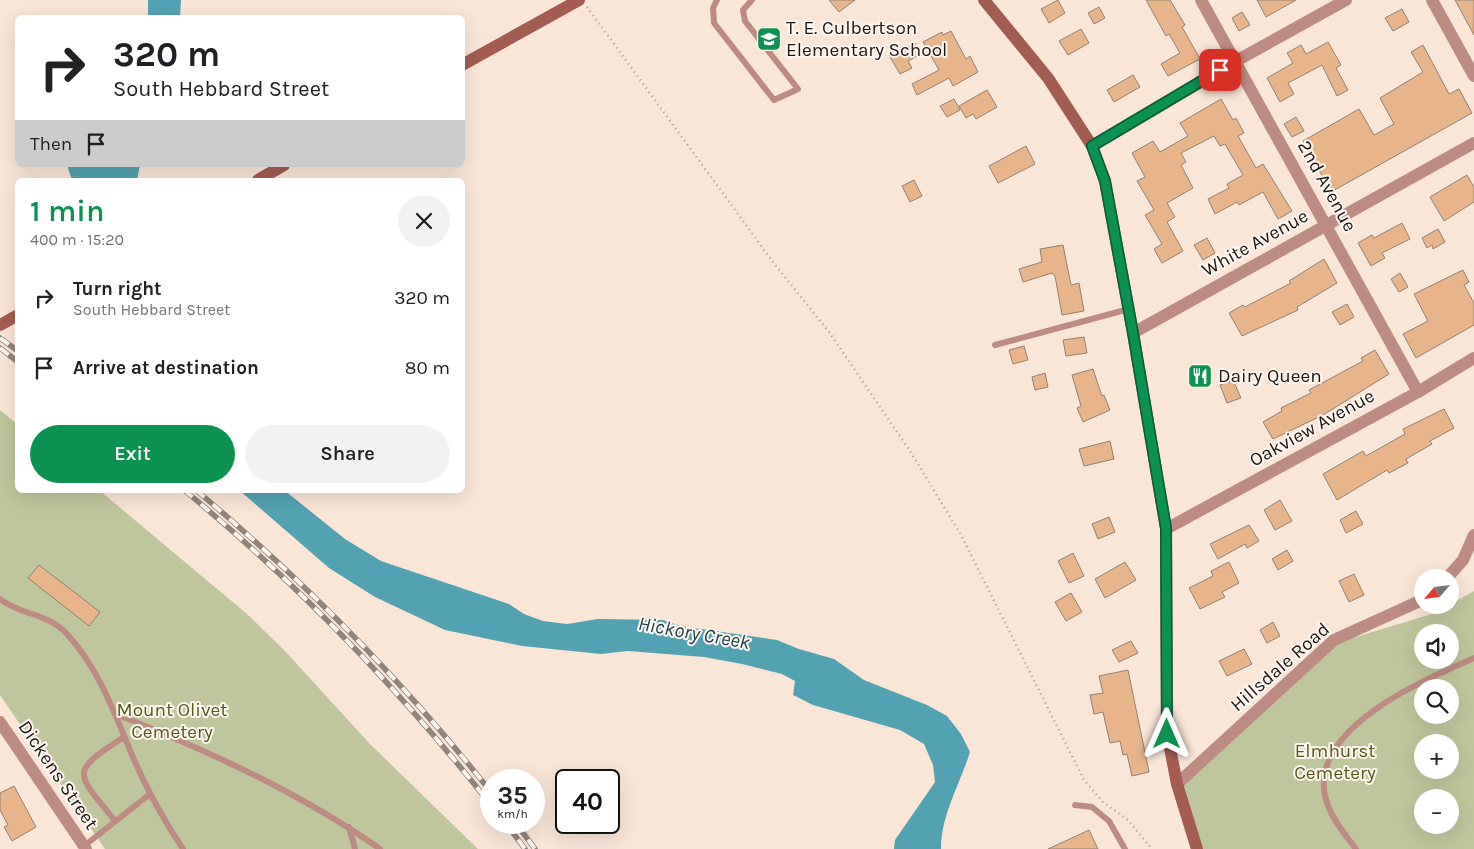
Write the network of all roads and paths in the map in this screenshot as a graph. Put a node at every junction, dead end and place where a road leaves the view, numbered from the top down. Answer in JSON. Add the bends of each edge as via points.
{"nodes":[{"id":1,"x":580,"y":0,"type":"edge"},
{"id":2,"x":717,"y":0,"type":"edge"},
{"id":3,"x":752,"y":0,"type":"edge"},
{"id":4,"x":984,"y":0,"type":"edge"},
{"id":5,"x":1201,"y":0,"type":"edge"},
{"id":6,"x":1346,"y":0,"type":"edge"},
{"id":7,"x":1432,"y":0,"type":"edge"},
{"id":8,"x":1236,"y":60,"type":"junction"},
{"id":9,"x":465,"y":63,"type":"edge"},
{"id":10,"x":1474,"y":76,"type":"edge"},
{"id":11,"x":1474,"y":143,"type":"edge"},
{"id":12,"x":1092,"y":146,"type":"junction"},
{"id":13,"x":281,"y":167,"type":"edge"},
{"id":14,"x":261,"y":178,"type":"edge"},
{"id":15,"x":1327,"y":225,"type":"junction"},
{"id":16,"x":1129,"y":309,"type":"junction"},
{"id":17,"x":15,"y":316,"type":"edge"},
{"id":18,"x":0,"y":324,"type":"edge"},
{"id":19,"x":1133,"y":333,"type":"junction"},
{"id":20,"x":995,"y":345,"type":"dead end"},
{"id":21,"x":1474,"y":358,"type":"edge"},
{"id":22,"x":1418,"y":392,"type":"junction"},
{"id":23,"x":1166,"y":528,"type":"junction"},
{"id":24,"x":1474,"y":535,"type":"edge"},
{"id":25,"x":1455,"y":569,"type":"edge"},
{"id":26,"x":0,"y":599,"type":"edge"},
{"id":27,"x":1414,"y":604,"type":"edge"},
{"id":28,"x":1474,"y":658,"type":"edge"},
{"id":29,"x":116,"y":714,"type":"junction"},
{"id":30,"x":0,"y":722,"type":"edge"},
{"id":31,"x":124,"y":737,"type":"junction"},
{"id":32,"x":1177,"y":784,"type":"junction"},
{"id":33,"x":150,"y":794,"type":"junction"},
{"id":34,"x":1074,"y":805,"type":"dead end"},
{"id":35,"x":115,"y":822,"type":"junction"},
{"id":36,"x":349,"y":827,"type":"junction"},
{"id":37,"x":85,"y":848,"type":"edge"},
{"id":38,"x":183,"y":849,"type":"edge"},
{"id":39,"x":355,"y":849,"type":"edge"},
{"id":40,"x":380,"y":849,"type":"edge"},
{"id":41,"x":1125,"y":849,"type":"edge"},
{"id":42,"x":1152,"y":849,"type":"edge"},
{"id":43,"x":1197,"y":849,"type":"edge"},
{"id":44,"x":1356,"y":849,"type":"edge"}],
"edges":[{"from":1,"to":9,"type":"street"},
{"from":1,"to":42,"type":"path","via":[[773,262],[829,332],[910,451],[961,535],[1084,780],[1103,802],[1128,820]]},
{"from":2,"to":3,"type":"lane","via":[[713,8],[714,23],[774,100],[798,89],[745,21],[743,10]]},
{"from":4,"to":12,"type":"street","via":[[1048,78]]},
{"from":5,"to":8,"type":"street","name":"2nd Avenue"},
{"from":6,"to":8,"type":"street"},
{"from":7,"to":10,"type":"street"},
{"from":8,"to":12,"type":"street"},
{"from":8,"to":15,"type":"street","name":"2nd Avenue"},
{"from":11,"to":15,"type":"street","name":"White Avenue"},
{"from":12,"to":16,"type":"street","via":[[1105,181]]},
{"from":13,"to":14,"type":"street"},
{"from":15,"to":19,"type":"street","name":"White Avenue"},
{"from":15,"to":22,"type":"street","name":"2nd Avenue"},
{"from":16,"to":19,"type":"street"},
{"from":16,"to":20,"type":"lane"},
{"from":17,"to":18,"type":"street"},
{"from":19,"to":23,"type":"street"},
{"from":21,"to":22,"type":"street","name":"Oakview Avenue"},
{"from":22,"to":23,"type":"street","name":"Oakview Avenue"},
{"from":23,"to":32,"type":"street","via":[[1167,734]]},
{"from":24,"to":25,"type":"street","via":[[1463,560]]},
{"from":26,"to":29,"type":"lane","via":[[12,607],[55,622],[90,666]]},
{"from":27,"to":32,"type":"street","name":"Hillsdale Road","via":[[1334,640]]},
{"from":28,"to":44,"type":"lane","via":[[1424,680],[1374,710],[1345,738],[1326,764],[1325,796],[1334,820]]},
{"from":29,"to":31,"type":"lane"},
{"from":29,"to":36,"type":"lane","via":[[223,759]]},
{"from":30,"to":37,"type":"street","name":"Dickens Street"},
{"from":31,"to":33,"type":"lane"},
{"from":31,"to":35,"type":"lane","via":[[92,757],[83,775]]},
{"from":32,"to":43,"type":"street"},
{"from":33,"to":35,"type":"lane"},
{"from":33,"to":38,"type":"lane"},
{"from":34,"to":41,"type":"lane","via":[[1092,807],[1109,821]]},
{"from":35,"to":37,"type":"lane"},
{"from":36,"to":39,"type":"lane"},
{"from":36,"to":40,"type":"lane"}]}
